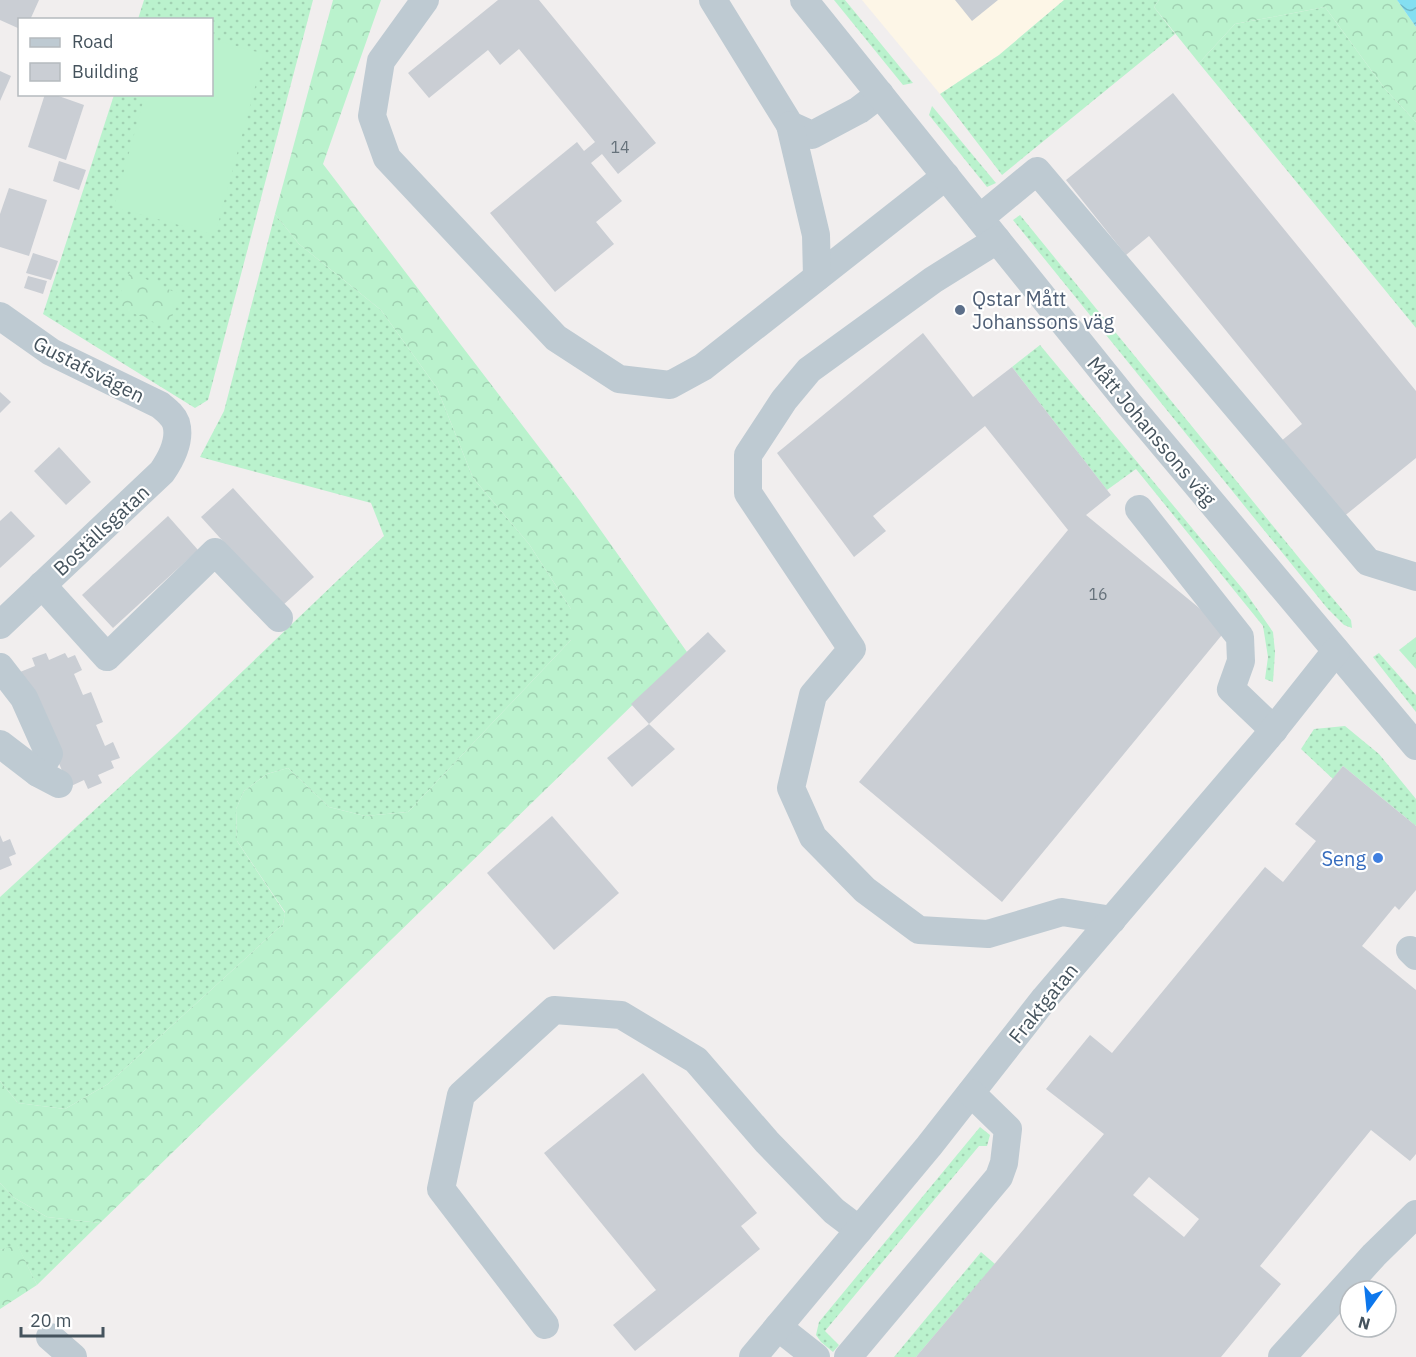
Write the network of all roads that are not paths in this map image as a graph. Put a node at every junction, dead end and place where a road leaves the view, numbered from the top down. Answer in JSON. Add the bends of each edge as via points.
{"nodes":[{"id":1,"x":425,"y":0,"type":"edge"},
{"id":2,"x":713,"y":0,"type":"edge"},
{"id":3,"x":804,"y":0,"type":"edge"},
{"id":4,"x":880,"y":94,"type":"junction"},
{"id":5,"x":790,"y":125,"type":"junction"},
{"id":6,"x":946,"y":176,"type":"junction"},
{"id":7,"x":980,"y":218,"type":"junction"},
{"id":8,"x":997,"y":240,"type":"junction"},
{"id":9,"x":817,"y":278,"type":"junction"},
{"id":10,"x":0,"y":316,"type":"edge"},
{"id":11,"x":176,"y":422,"type":"joint"},
{"id":12,"x":1139,"y":509,"type":"dead end"},
{"id":13,"x":1416,"y":577,"type":"edge"},
{"id":14,"x":42,"y":585,"type":"junction"},
{"id":15,"x":279,"y":618,"type":"dead end"},
{"id":16,"x":0,"y":625,"type":"edge"},
{"id":17,"x":1336,"y":651,"type":"junction"},
{"id":18,"x":0,"y":667,"type":"edge"},
{"id":19,"x":1274,"y":730,"type":"junction"},
{"id":20,"x":0,"y":744,"type":"edge"},
{"id":21,"x":1416,"y":746,"type":"edge"},
{"id":22,"x":1112,"y":920,"type":"junction"},
{"id":23,"x":971,"y":1093,"type":"junction"},
{"id":24,"x":1416,"y":1214,"type":"edge"},
{"id":25,"x":859,"y":1230,"type":"junction"},
{"id":26,"x":545,"y":1325,"type":"dead end"},
{"id":27,"x":778,"y":1327,"type":"junction"},
{"id":28,"x":50,"y":1336,"type":"dead end"},
{"id":29,"x":73,"y":1357,"type":"edge"},
{"id":30,"x":753,"y":1357,"type":"edge"},
{"id":31,"x":816,"y":1357,"type":"edge"},
{"id":32,"x":848,"y":1357,"type":"edge"},
{"id":33,"x":1282,"y":1357,"type":"edge"}],
"edges":[{"from":1,"to":9,"type":"street","via":[[381,61],[372,116],[387,158],[556,338],[619,379],[670,385],[703,367]]},
{"from":2,"to":5,"type":"street"},
{"from":3,"to":4,"type":"street","name":"Mått Johanssons väg"},
{"from":4,"to":5,"type":"street","via":[[812,135]]},
{"from":4,"to":6,"type":"street","name":"Mått Johanssons väg"},
{"from":5,"to":9,"type":"street","via":[[816,235]]},
{"from":6,"to":7,"type":"street","name":"Mått Johanssons väg"},
{"from":6,"to":9,"type":"street"},
{"from":7,"to":8,"type":"street","name":"Mått Johanssons väg"},
{"from":7,"to":13,"type":"street","via":[[1037,171],[1368,562]]},
{"from":8,"to":17,"type":"street","name":"Mått Johanssons väg","via":[[1129,405]]},
{"from":8,"to":22,"type":"street","via":[[933,280],[809,370],[748,455],[748,493],[852,649],[813,695],[791,788],[813,837],[864,891],[919,930],[988,934],[1062,912]]},
{"from":10,"to":11,"type":"street","name":"Gustafsvägen","via":[[51,352],[160,405]]},
{"from":11,"to":14,"type":"street","name":"Boställsgatan","via":[[175,447],[162,472]]},
{"from":12,"to":19,"type":"street","via":[[1240,637],[1241,661],[1231,689]]},
{"from":14,"to":15,"type":"street","via":[[107,657],[215,552]]},
{"from":14,"to":16,"type":"street","name":"Boställsgatan"},
{"from":17,"to":19,"type":"street","name":"Fraktgatan"},
{"from":17,"to":21,"type":"street","name":"Mått Johanssons väg"},
{"from":18,"to":20,"type":"street","via":[[24,699],[49,754],[49,779]]},
{"from":19,"to":22,"type":"street","name":"Fraktgatan"},
{"from":22,"to":23,"type":"street","name":"Fraktgatan"},
{"from":23,"to":25,"type":"street","name":"Fraktgatan"},
{"from":23,"to":32,"type":"street","via":[[1008,1129],[999,1177]]},
{"from":24,"to":33,"type":"street","via":[[1374,1254]]},
{"from":25,"to":26,"type":"street","via":[[834,1211],[767,1142],[696,1060],[621,1016],[554,1010],[461,1095],[441,1189]]},
{"from":25,"to":27,"type":"street","name":"Fraktgatan"},
{"from":27,"to":30,"type":"street","name":"Fraktgatan"},
{"from":27,"to":31,"type":"street"},
{"from":28,"to":29,"type":"street"}]}
